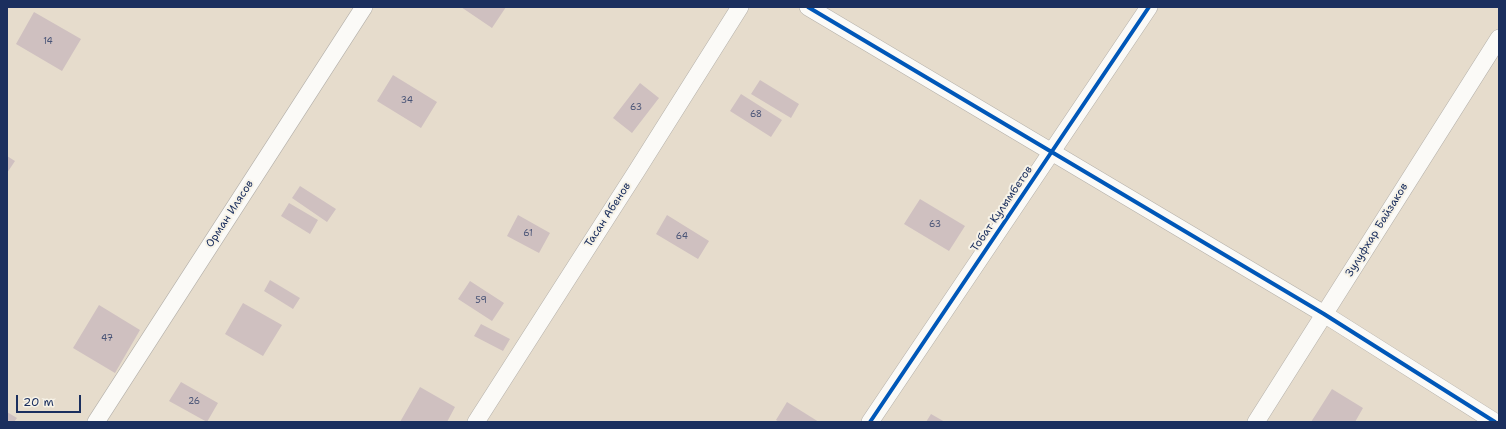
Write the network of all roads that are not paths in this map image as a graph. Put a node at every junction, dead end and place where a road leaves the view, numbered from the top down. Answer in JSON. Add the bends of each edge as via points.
{"nodes":[{"id":1,"x":364,"y":7,"type":"edge"},
{"id":2,"x":740,"y":7,"type":"edge"},
{"id":3,"x":808,"y":7,"type":"edge"},
{"id":4,"x":1149,"y":7,"type":"edge"},
{"id":5,"x":1499,"y":38,"type":"edge"},
{"id":6,"x":1052,"y":152,"type":"junction"},
{"id":7,"x":1324,"y":314,"type":"junction"},
{"id":8,"x":96,"y":422,"type":"edge"},
{"id":9,"x":476,"y":422,"type":"edge"},
{"id":10,"x":870,"y":422,"type":"edge"},
{"id":11,"x":1256,"y":422,"type":"edge"},
{"id":12,"x":1495,"y":422,"type":"edge"}],
"edges":[{"from":1,"to":8,"type":"street","name":"Орман Илясов"},
{"from":2,"to":9,"type":"street","name":"Тасан Абенов"},
{"from":3,"to":6,"type":"street"},
{"from":4,"to":6,"type":"street","name":"Тобат Кулымбетов"},
{"from":5,"to":7,"type":"street","name":"Зулуфхар Байзаков"},
{"from":6,"to":7,"type":"street"},
{"from":6,"to":10,"type":"street","name":"Тобат Кулымбетов"},
{"from":7,"to":11,"type":"street","name":"Зулуфхар Байзаков"},
{"from":7,"to":12,"type":"street"}]}
